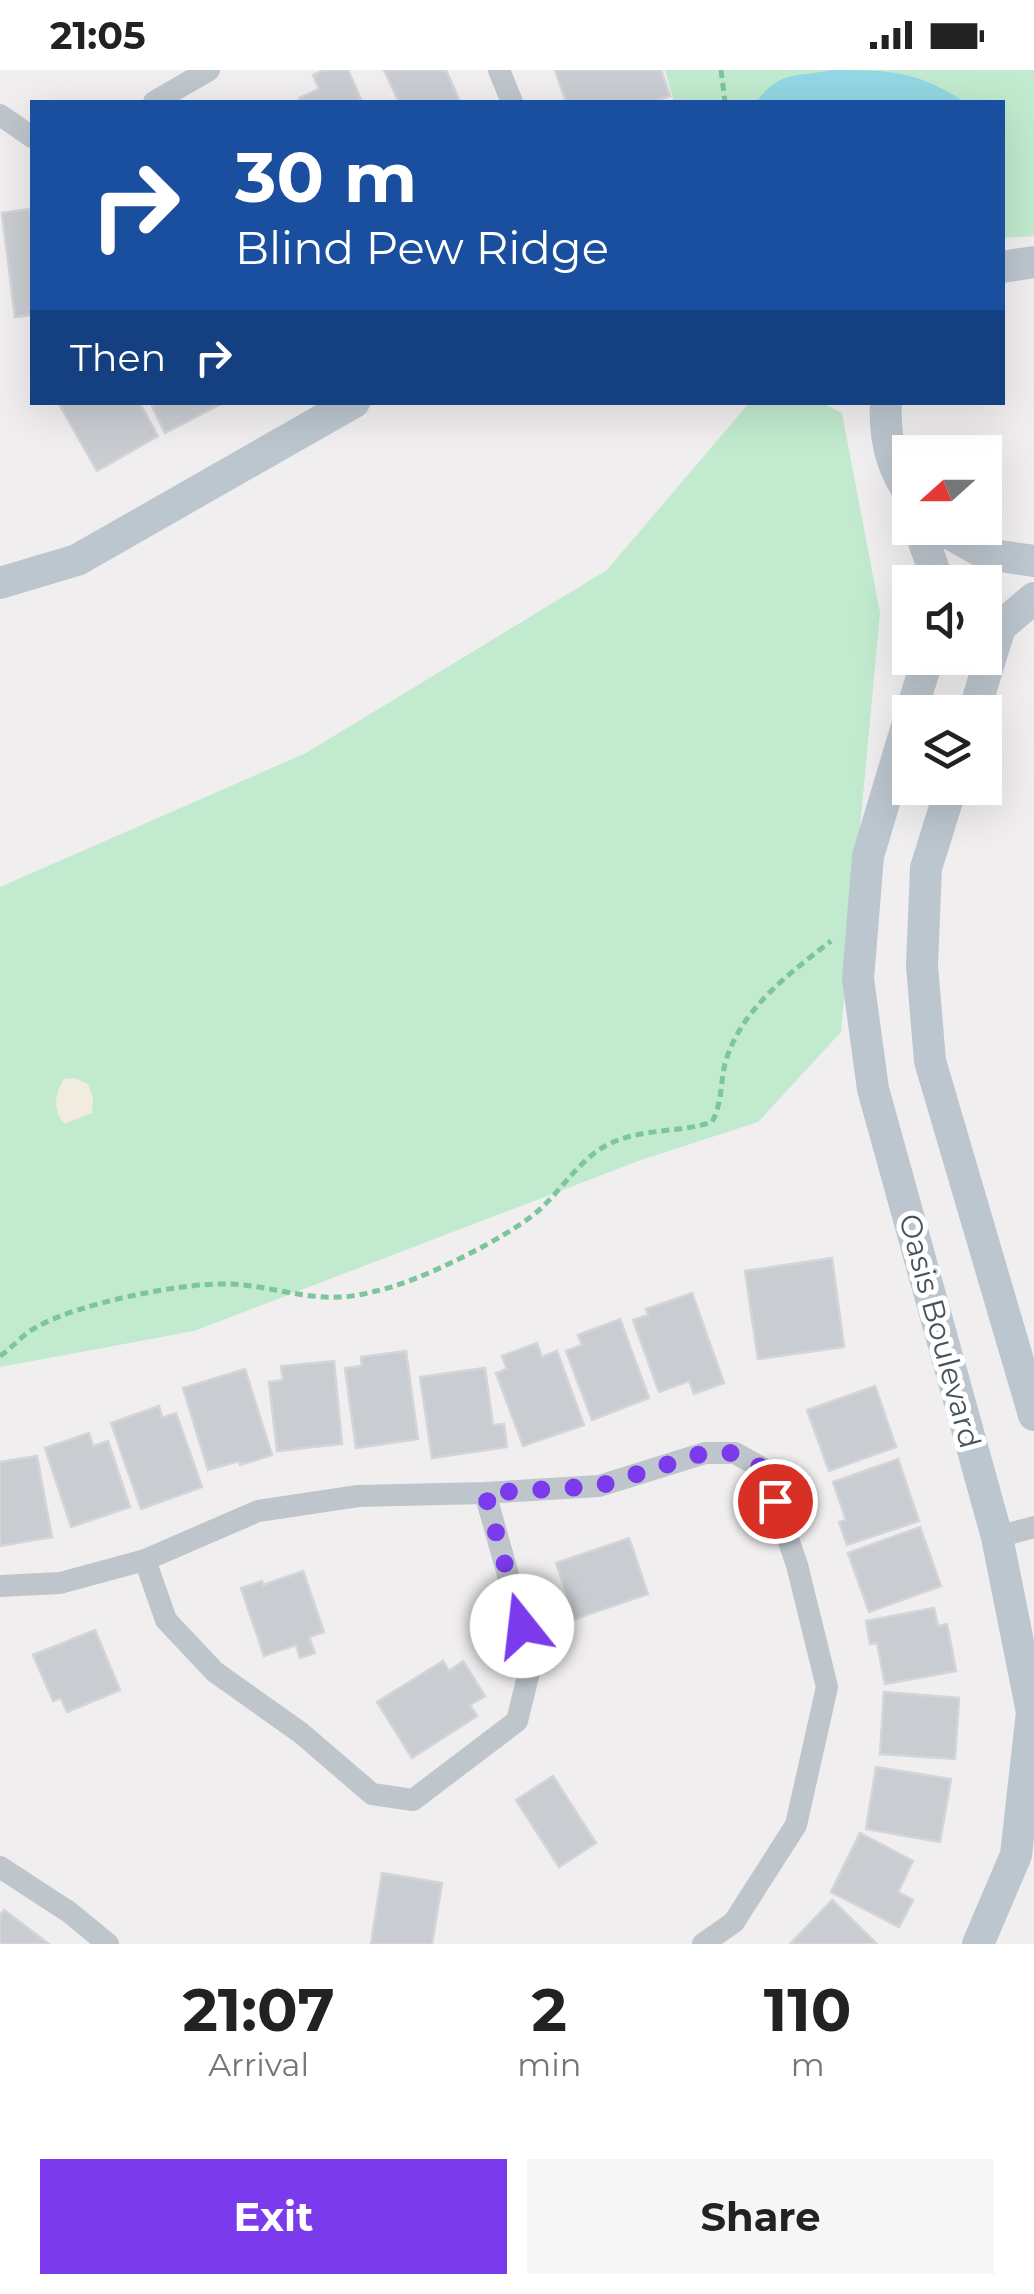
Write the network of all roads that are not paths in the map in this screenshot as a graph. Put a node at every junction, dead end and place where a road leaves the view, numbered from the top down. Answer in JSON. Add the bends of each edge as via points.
{"nodes":[{"id":1,"x":209,"y":70,"type":"edge"},
{"id":2,"x":499,"y":70,"type":"edge"},
{"id":3,"x":157,"y":100,"type":"edge"},
{"id":4,"x":511,"y":100,"type":"edge"},
{"id":5,"x":0,"y":115,"type":"edge"},
{"id":6,"x":30,"y":136,"type":"edge"},
{"id":7,"x":1034,"y":262,"type":"edge"},
{"id":8,"x":1005,"y":267,"type":"edge"},
{"id":9,"x":349,"y":405,"type":"edge"},
{"id":10,"x":886,"y":405,"type":"edge"},
{"id":11,"x":892,"y":457,"type":"edge"},
{"id":12,"x":970,"y":545,"type":"edge"},
{"id":13,"x":1034,"y":561,"type":"edge"},
{"id":14,"x":0,"y":583,"type":"edge"},
{"id":15,"x":1034,"y":598,"type":"edge"},
{"id":16,"x":979,"y":695,"type":"edge"},
{"id":17,"x":892,"y":775,"type":"edge"},
{"id":18,"x":946,"y":805,"type":"edge"},
{"id":19,"x":1034,"y":1415,"type":"edge"},
{"id":20,"x":485,"y":1493,"type":"junction"},
{"id":21,"x":1034,"y":1527,"type":"edge"},
{"id":22,"x":997,"y":1537,"type":"junction"},
{"id":23,"x":145,"y":1560,"type":"junction"},
{"id":24,"x":0,"y":1586,"type":"edge"},
{"id":25,"x":0,"y":1867,"type":"edge"},
{"id":26,"x":108,"y":1944,"type":"edge"},
{"id":27,"x":703,"y":1944,"type":"edge"},
{"id":28,"x":978,"y":1944,"type":"edge"}],
"edges":[{"from":1,"to":3,"type":"street"},
{"from":2,"to":4,"type":"street"},
{"from":5,"to":6,"type":"street"},
{"from":7,"to":8,"type":"main road"},
{"from":9,"to":14,"type":"main road","via":[[77,560]]},
{"from":10,"to":11,"type":"main road"},
{"from":12,"to":13,"type":"main road"},
{"from":15,"to":16,"type":"main road","via":[[1000,627]]},
{"from":17,"to":22,"type":"main road","name":"Oasis Boulevard","via":[[868,856],[858,979],[873,1089]]},
{"from":18,"to":19,"type":"main road","via":[[926,868],[922,966],[930,1061]]},
{"from":20,"to":23,"type":"street","via":[[358,1496],[258,1511]]},
{"from":20,"to":23,"type":"street","via":[[532,1660],[517,1722],[413,1800],[372,1794],[215,1672],[166,1620]]},
{"from":20,"to":27,"type":"street","via":[[599,1486],[704,1453],[735,1453],[764,1469],[798,1565],[827,1687],[796,1826],[734,1922]]},
{"from":21,"to":22,"type":"street"},
{"from":22,"to":28,"type":"main road","name":"Oasis Boulevard","via":[[1032,1712],[1016,1855]]},
{"from":23,"to":24,"type":"street","via":[[60,1583]]},
{"from":25,"to":26,"type":"street"}]}
